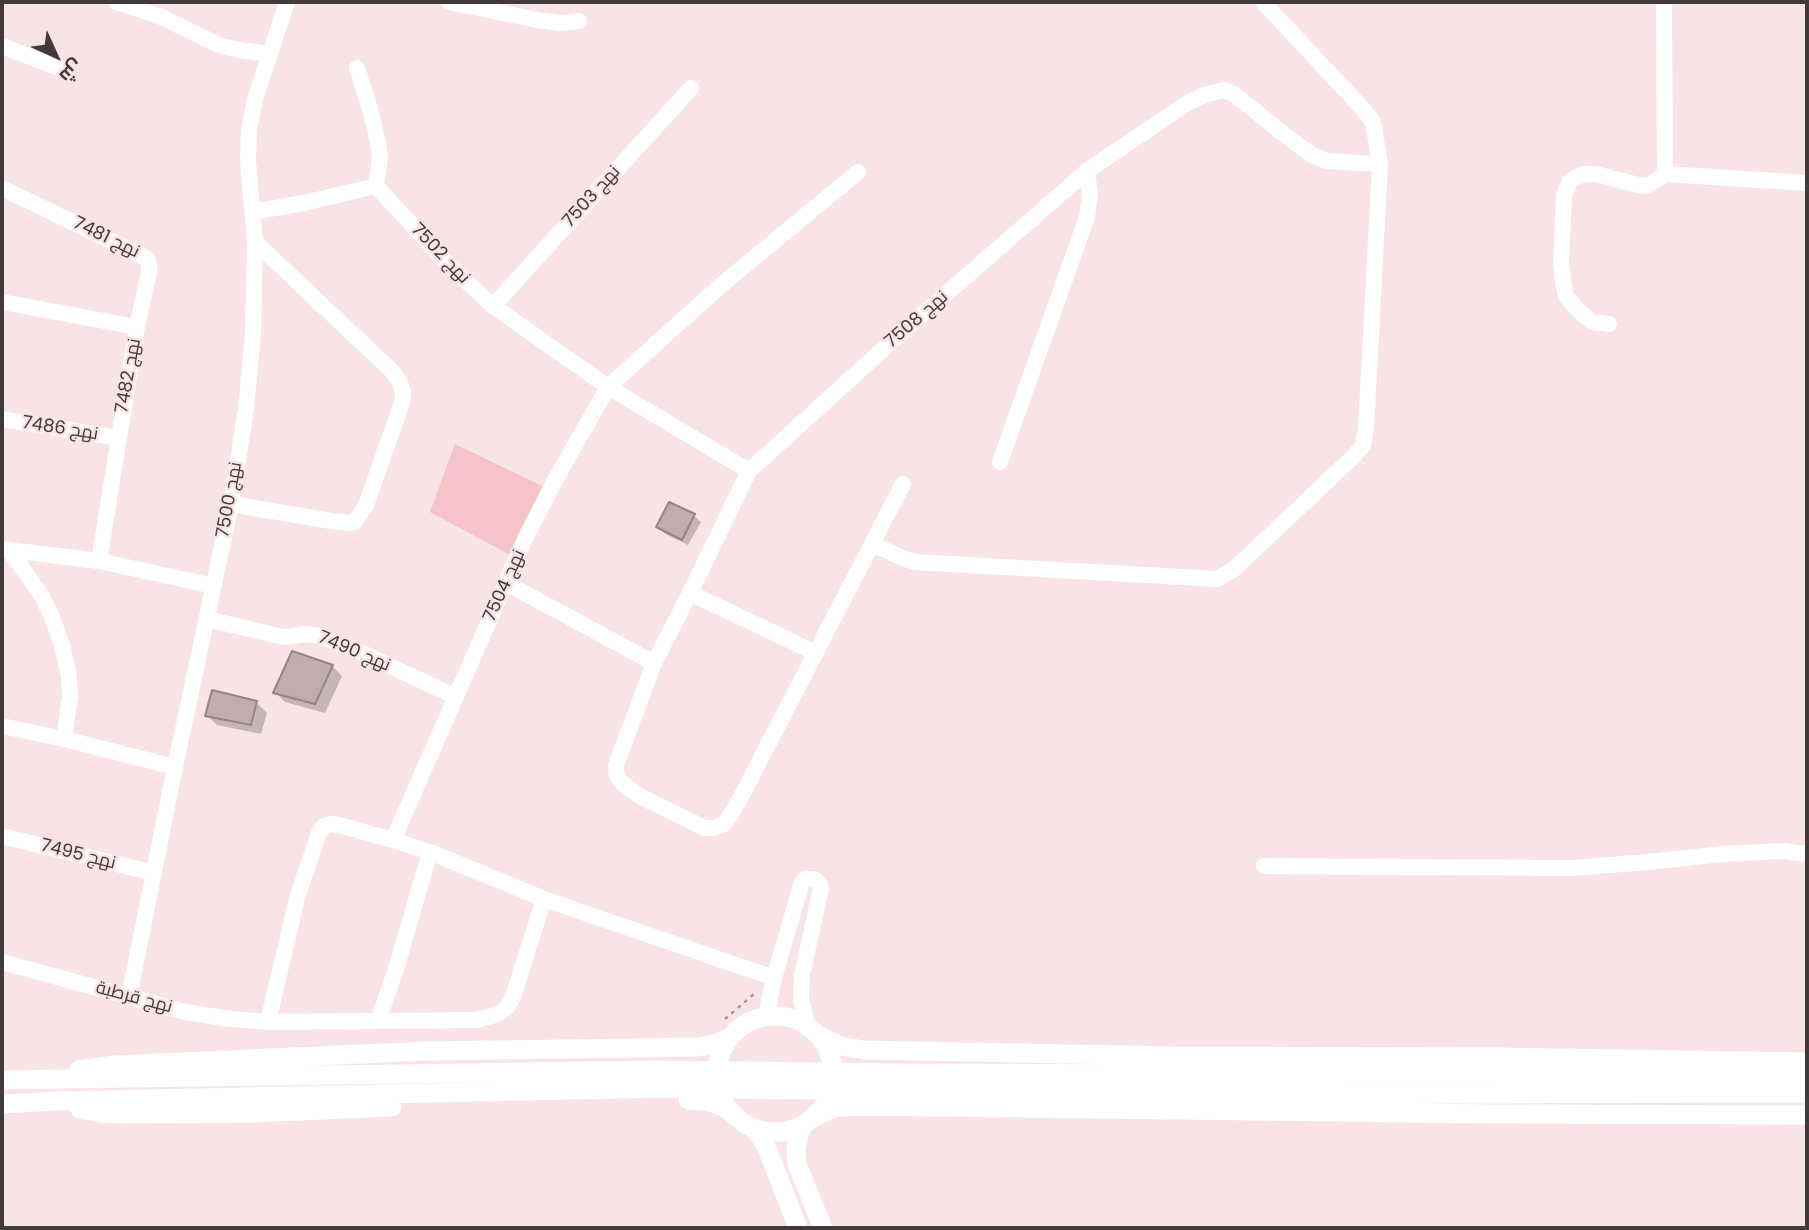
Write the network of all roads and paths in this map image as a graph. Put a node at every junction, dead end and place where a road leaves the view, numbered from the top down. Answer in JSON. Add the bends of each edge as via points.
{"nodes":[{"id":1,"x":116,"y":2,"type":"edge"},
{"id":2,"x":287,"y":2,"type":"edge"},
{"id":3,"x":449,"y":2,"type":"edge"},
{"id":4,"x":1263,"y":2,"type":"edge"},
{"id":5,"x":1664,"y":2,"type":"edge"},
{"id":6,"x":579,"y":21,"type":"dead end"},
{"id":7,"x":2,"y":46,"type":"edge"},
{"id":8,"x":270,"y":54,"type":"junction"},
{"id":9,"x":357,"y":68,"type":"dead end"},
{"id":10,"x":65,"y":70,"type":"dead end"},
{"id":11,"x":691,"y":88,"type":"dead end"},
{"id":12,"x":1380,"y":164,"type":"junction"},
{"id":13,"x":1087,"y":171,"type":"junction"},
{"id":14,"x":858,"y":172,"type":"dead end"},
{"id":15,"x":1665,"y":174,"type":"junction"},
{"id":16,"x":1807,"y":183,"type":"edge"},
{"id":17,"x":376,"y":186,"type":"junction"},
{"id":18,"x":2,"y":188,"type":"edge"},
{"id":19,"x":252,"y":212,"type":"junction"},
{"id":20,"x":255,"y":242,"type":"junction"},
{"id":21,"x":2,"y":302,"type":"edge"},
{"id":22,"x":493,"y":306,"type":"junction"},
{"id":23,"x":1609,"y":324,"type":"dead end"},
{"id":24,"x":137,"y":327,"type":"junction"},
{"id":25,"x":608,"y":387,"type":"junction"},
{"id":26,"x":2,"y":419,"type":"edge"},
{"id":27,"x":118,"y":438,"type":"junction"},
{"id":28,"x":1000,"y":463,"type":"dead end"},
{"id":29,"x":749,"y":471,"type":"junction"},
{"id":30,"x":903,"y":484,"type":"dead end"},
{"id":31,"x":231,"y":504,"type":"junction"},
{"id":32,"x":872,"y":544,"type":"junction"},
{"id":33,"x":5,"y":550,"type":"edge"},
{"id":34,"x":99,"y":561,"type":"junction"},
{"id":35,"x":506,"y":583,"type":"junction"},
{"id":36,"x":214,"y":586,"type":"junction"},
{"id":37,"x":690,"y":593,"type":"junction"},
{"id":38,"x":207,"y":619,"type":"junction"},
{"id":39,"x":816,"y":653,"type":"junction"},
{"id":40,"x":654,"y":663,"type":"junction"},
{"id":41,"x":456,"y":697,"type":"junction"},
{"id":42,"x":2,"y":726,"type":"edge"},
{"id":43,"x":64,"y":739,"type":"junction"},
{"id":44,"x":175,"y":767,"type":"junction"},
{"id":45,"x":2,"y":836,"type":"edge"},
{"id":46,"x":393,"y":840,"type":"junction"},
{"id":47,"x":430,"y":852,"type":"junction"},
{"id":48,"x":1807,"y":854,"type":"edge"},
{"id":49,"x":1264,"y":866,"type":"dead end"},
{"id":50,"x":154,"y":873,"type":"junction"},
{"id":51,"x":544,"y":899,"type":"junction"},
{"id":52,"x":2,"y":962,"type":"edge"},
{"id":53,"x":774,"y":978,"type":"junction"},
{"id":54,"x":129,"y":997,"type":"junction"},
{"id":55,"x":766,"y":1016,"type":"junction"},
{"id":56,"x":378,"y":1020,"type":"junction"},
{"id":57,"x":268,"y":1022,"type":"junction"},
{"id":58,"x":814,"y":1031,"type":"junction"},
{"id":59,"x":730,"y":1037,"type":"junction"},
{"id":60,"x":1807,"y":1062,"type":"edge"},
{"id":61,"x":1807,"y":1076,"type":"edge"},
{"id":62,"x":662,"y":1079,"type":"junction"},
{"id":63,"x":2,"y":1080,"type":"edge"},
{"id":64,"x":50,"y":1080,"type":"junction"},
{"id":65,"x":902,"y":1082,"type":"junction"},
{"id":66,"x":1807,"y":1093,"type":"edge"},
{"id":67,"x":56,"y":1101,"type":"junction"},
{"id":68,"x":2,"y":1104,"type":"edge"},
{"id":69,"x":732,"y":1113,"type":"junction"},
{"id":70,"x":1807,"y":1115,"type":"edge"},
{"id":71,"x":810,"y":1121,"type":"junction"},
{"id":72,"x":752,"y":1127,"type":"junction"},
{"id":73,"x":798,"y":1228,"type":"edge"},
{"id":74,"x":823,"y":1228,"type":"edge"}],
"edges":[{"from":1,"to":8,"type":"street","via":[[159,16],[219,45]]},
{"from":2,"to":8,"type":"street","name":"نهج 7500"},
{"from":3,"to":6,"type":"street","via":[[537,20]]},
{"from":4,"to":12,"type":"street","via":[[1373,122]]},
{"from":5,"to":15,"type":"street"},
{"from":7,"to":10,"type":"street"},
{"from":8,"to":19,"type":"street","name":"نهج 7500","via":[[249,130]]},
{"from":9,"to":17,"type":"street","via":[[378,143]]},
{"from":11,"to":22,"type":"street","name":"نهج 7503"},
{"from":12,"to":13,"type":"street","name":"نهج 7508","via":[[1327,161],[1312,155],[1224,90],[1186,104]]},
{"from":12,"to":32,"type":"street","via":[[1363,445],[1233,570],[1217,579],[916,562]]},
{"from":13,"to":28,"type":"street","via":[[1087,218]]},
{"from":13,"to":29,"type":"street","name":"نهج 7508"},
{"from":14,"to":25,"type":"street","name":"نهج 7504"},
{"from":15,"to":16,"type":"street"},
{"from":15,"to":23,"type":"street","via":[[1649,186],[1583,174],[1570,181],[1564,195],[1566,296],[1592,322]]},
{"from":17,"to":19,"type":"street"},
{"from":17,"to":22,"type":"street","name":"نهج 7502"},
{"from":18,"to":24,"type":"street","name":"نهج 7481","via":[[146,258],[149,272]]},
{"from":19,"to":20,"type":"street","name":"نهج 7500"},
{"from":20,"to":31,"type":"street","name":"نهج 7500","via":[[253,334]]},
{"from":20,"to":31,"type":"street","via":[[391,370],[400,382],[402,403],[366,505],[355,522]]},
{"from":21,"to":24,"type":"street","name":"نهج 7482"},
{"from":22,"to":25,"type":"street","name":"نهج 7502"},
{"from":24,"to":27,"type":"street","name":"نهج 7482"},
{"from":25,"to":29,"type":"street","name":"نهج 7502"},
{"from":25,"to":35,"type":"street","name":"نهج 7504","via":[[554,482]]},
{"from":26,"to":27,"type":"street","name":"نهج 7486"},
{"from":27,"to":34,"type":"street","name":"نهج 7482"},
{"from":29,"to":37,"type":"street"},
{"from":30,"to":32,"type":"street"},
{"from":31,"to":36,"type":"street","name":"نهج 7500"},
{"from":32,"to":39,"type":"street"},
{"from":33,"to":34,"type":"street"},
{"from":33,"to":43,"type":"street","via":[[40,593],[62,645],[70,686]]},
{"from":34,"to":36,"type":"street"},
{"from":35,"to":40,"type":"street"},
{"from":35,"to":41,"type":"street","name":"نهج 7504"},
{"from":36,"to":38,"type":"street","name":"نهج 7500"},
{"from":37,"to":39,"type":"street"},
{"from":37,"to":40,"type":"street"},
{"from":38,"to":41,"type":"street","name":"نهج 7490","via":[[279,636],[320,636]]},
{"from":38,"to":44,"type":"street","name":"نهج 7500"},
{"from":39,"to":40,"type":"street","via":[[732,813],[714,828],[705,828],[641,797],[617,776],[621,748]]},
{"from":41,"to":46,"type":"street","name":"نهج 7504"},
{"from":42,"to":43,"type":"street"},
{"from":43,"to":44,"type":"street"},
{"from":44,"to":50,"type":"street","name":"نهج 7500"},
{"from":45,"to":50,"type":"street","name":"نهج 7495"},
{"from":46,"to":47,"type":"street"},
{"from":46,"to":57,"type":"street","via":[[331,824],[319,833],[297,898]]},
{"from":47,"to":51,"type":"street"},
{"from":47,"to":56,"type":"street"},
{"from":48,"to":49,"type":"street","via":[[1723,854],[1571,868]]},
{"from":50,"to":54,"type":"street","name":"نهج 7500"},
{"from":51,"to":53,"type":"street"},
{"from":51,"to":56,"type":"street","name":"نهج قرطبة","via":[[519,982],[501,1012],[476,1020]]},
{"from":52,"to":54,"type":"street","name":"نهج قرطبة"},
{"from":53,"to":55,"type":"street"},
{"from":53,"to":58,"type":"street","via":[[802,881],[813,879],[821,888],[801,998]]},
{"from":54,"to":57,"type":"street","name":"نهج قرطبة","via":[[206,1016]]},
{"from":55,"to":58,"type":"street","via":[[787,1017]]},
{"from":55,"to":59,"type":"street"},
{"from":56,"to":57,"type":"street","name":"نهج قرطبة"},
{"from":58,"to":60,"type":"street","via":[[841,1046],[863,1050]]},
{"from":58,"to":71,"type":"street","via":[[830,1053],[834,1072],[827,1101]]},
{"from":59,"to":64,"type":"street","via":[[699,1047],[426,1051],[116,1065]]},
{"from":59,"to":69,"type":"street","via":[[720,1055],[717,1075],[721,1095]]},
{"from":61,"to":65,"type":"street"},
{"from":62,"to":64,"type":"street"},
{"from":62,"to":65,"type":"street"},
{"from":62,"to":67,"type":"street"},
{"from":63,"to":64,"type":"street"},
{"from":65,"to":66,"type":"street","via":[[1403,1094]]},
{"from":67,"to":68,"type":"street"},
{"from":67,"to":69,"type":"street","via":[[94,1112],[132,1114],[698,1100]]},
{"from":69,"to":72,"type":"street"},
{"from":70,"to":71,"type":"street","via":[[855,1106],[834,1108]]},
{"from":71,"to":72,"type":"street","via":[[784,1132]]},
{"from":71,"to":74,"type":"street","via":[[800,1132],[797,1164]]},
{"from":72,"to":73,"type":"street","via":[[769,1153]]}]}
